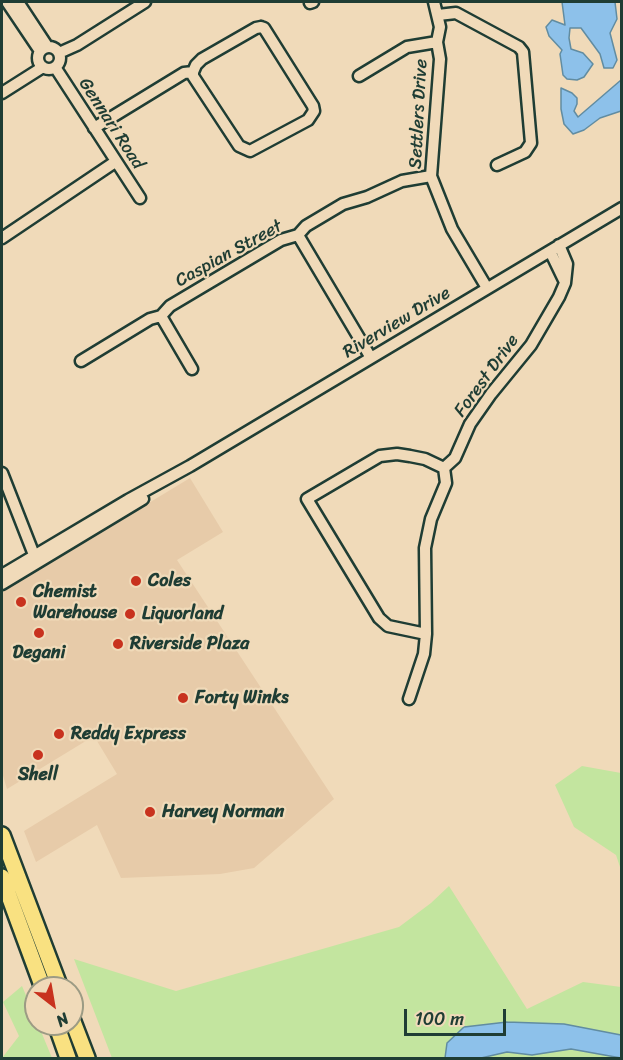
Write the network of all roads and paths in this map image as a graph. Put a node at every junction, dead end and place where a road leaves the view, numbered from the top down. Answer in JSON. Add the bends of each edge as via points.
{"nodes":[{"id":1,"x":7,"y":2,"type":"edge"},
{"id":2,"x":18,"y":2,"type":"edge"},
{"id":3,"x":145,"y":2,"type":"edge"},
{"id":4,"x":434,"y":2,"type":"edge"},
{"id":5,"x":438,"y":15,"type":"junction"},
{"id":6,"x":437,"y":42,"type":"junction"},
{"id":7,"x":44,"y":49,"type":"junction"},
{"id":8,"x":59,"y":53,"type":"junction"},
{"id":9,"x":43,"y":67,"type":"junction"},
{"id":10,"x":55,"y":67,"type":"junction"},
{"id":11,"x":193,"y":74,"type":"junction"},
{"id":12,"x":359,"y":76,"type":"dead end"},
{"id":13,"x":2,"y":93,"type":"edge"},
{"id":14,"x":95,"y":130,"type":"junction"},
{"id":15,"x":115,"y":162,"type":"junction"},
{"id":16,"x":497,"y":165,"type":"dead end"},
{"id":17,"x":431,"y":176,"type":"junction"},
{"id":18,"x":140,"y":198,"type":"dead end"},
{"id":19,"x":621,"y":208,"type":"edge"},
{"id":20,"x":298,"y":235,"type":"junction"},
{"id":21,"x":2,"y":238,"type":"edge"},
{"id":22,"x":555,"y":248,"type":"junction"},
{"id":23,"x":487,"y":288,"type":"junction"},
{"id":24,"x":160,"y":316,"type":"junction"},
{"id":25,"x":371,"y":358,"type":"junction"},
{"id":26,"x":81,"y":361,"type":"dead end"},
{"id":27,"x":192,"y":369,"type":"dead end"},
{"id":28,"x":444,"y":468,"type":"junction"},
{"id":29,"x":2,"y":473,"type":"edge"},
{"id":30,"x":35,"y":559,"type":"junction"},
{"id":31,"x":2,"y":575,"type":"edge"},
{"id":32,"x":2,"y":584,"type":"edge"},
{"id":33,"x":426,"y":634,"type":"junction"},
{"id":34,"x":409,"y":699,"type":"dead end"},
{"id":35,"x":3,"y":844,"type":"edge"},
{"id":36,"x":2,"y":877,"type":"edge"},
{"id":37,"x":38,"y":930,"type":"junction"},
{"id":38,"x":30,"y":952,"type":"junction"},
{"id":39,"x":39,"y":976,"type":"edge"},
{"id":40,"x":55,"y":976,"type":"edge"},
{"id":41,"x":60,"y":1036,"type":"edge"},
{"id":42,"x":78,"y":1036,"type":"edge"},
{"id":43,"x":84,"y":1052,"type":"edge"},
{"id":44,"x":67,"y":1054,"type":"edge"}],
"edges":[{"from":1,"to":7,"type":"street"},
{"from":2,"to":7,"type":"street"},
{"from":3,"to":8,"type":"street"},
{"from":4,"to":5,"type":"street","name":"Settlers Drive"},
{"from":5,"to":6,"type":"street","name":"Settlers Drive"},
{"from":5,"to":16,"type":"street","via":[[456,13],[524,52],[531,143],[519,156]]},
{"from":6,"to":12,"type":"street","via":[[407,47]]},
{"from":6,"to":17,"type":"street","name":"Settlers Drive","via":[[440,59]]},
{"from":7,"to":8,"type":"street","via":[[54,47]]},
{"from":7,"to":9,"type":"street","via":[[38,60]]},
{"from":8,"to":10,"type":"street","via":[[60,61]]},
{"from":9,"to":10,"type":"street"},
{"from":9,"to":13,"type":"street"},
{"from":10,"to":14,"type":"street","name":"Gennari Road"},
{"from":11,"to":11,"type":"street","via":[[202,59],[261,27],[314,111],[308,120],[255,151],[244,150]]},
{"from":11,"to":14,"type":"street","via":[[184,73]]},
{"from":14,"to":15,"type":"street","name":"Gennari Road"},
{"from":15,"to":18,"type":"street","name":"Gennari Road"},
{"from":15,"to":21,"type":"street"},
{"from":17,"to":20,"type":"street","name":"Caspian Street","via":[[402,181],[343,204]]},
{"from":17,"to":23,"type":"street","name":"Settlers Drive","via":[[452,229]]},
{"from":19,"to":22,"type":"street","name":"Riverview Drive"},
{"from":20,"to":24,"type":"street","name":"Caspian Street","via":[[280,240],[170,306]]},
{"from":20,"to":25,"type":"street"},
{"from":22,"to":23,"type":"street","name":"Riverview Drive"},
{"from":22,"to":28,"type":"street","name":"Forest Drive","via":[[567,264],[559,297],[531,345],[491,394],[470,424],[455,458]]},
{"from":23,"to":25,"type":"street","name":"Riverview Drive"},
{"from":24,"to":26,"type":"street","name":"Caspian Street"},
{"from":24,"to":27,"type":"street"},
{"from":25,"to":30,"type":"street","name":"Riverview Drive","via":[[190,466],[132,506]]},
{"from":28,"to":33,"type":"street","name":"Forest Drive","via":[[446,483],[431,519],[425,548]]},
{"from":28,"to":33,"type":"street","via":[[417,457],[380,456],[307,500],[379,618],[388,626]]},
{"from":29,"to":30,"type":"street"},
{"from":30,"to":31,"type":"street","name":"Riverview Drive"},
{"from":30,"to":32,"type":"street","name":"Riverview Drive"},
{"from":33,"to":34,"type":"street","name":"Forest Drive","via":[[424,654]]},
{"from":35,"to":37,"type":"highway"},
{"from":36,"to":38,"type":"highway"},
{"from":37,"to":38,"type":"highway","via":[[35,948]]},
{"from":37,"to":40,"type":"highway"},
{"from":38,"to":39,"type":"highway"},
{"from":41,"to":44,"type":"highway"},
{"from":42,"to":43,"type":"highway"}]}
